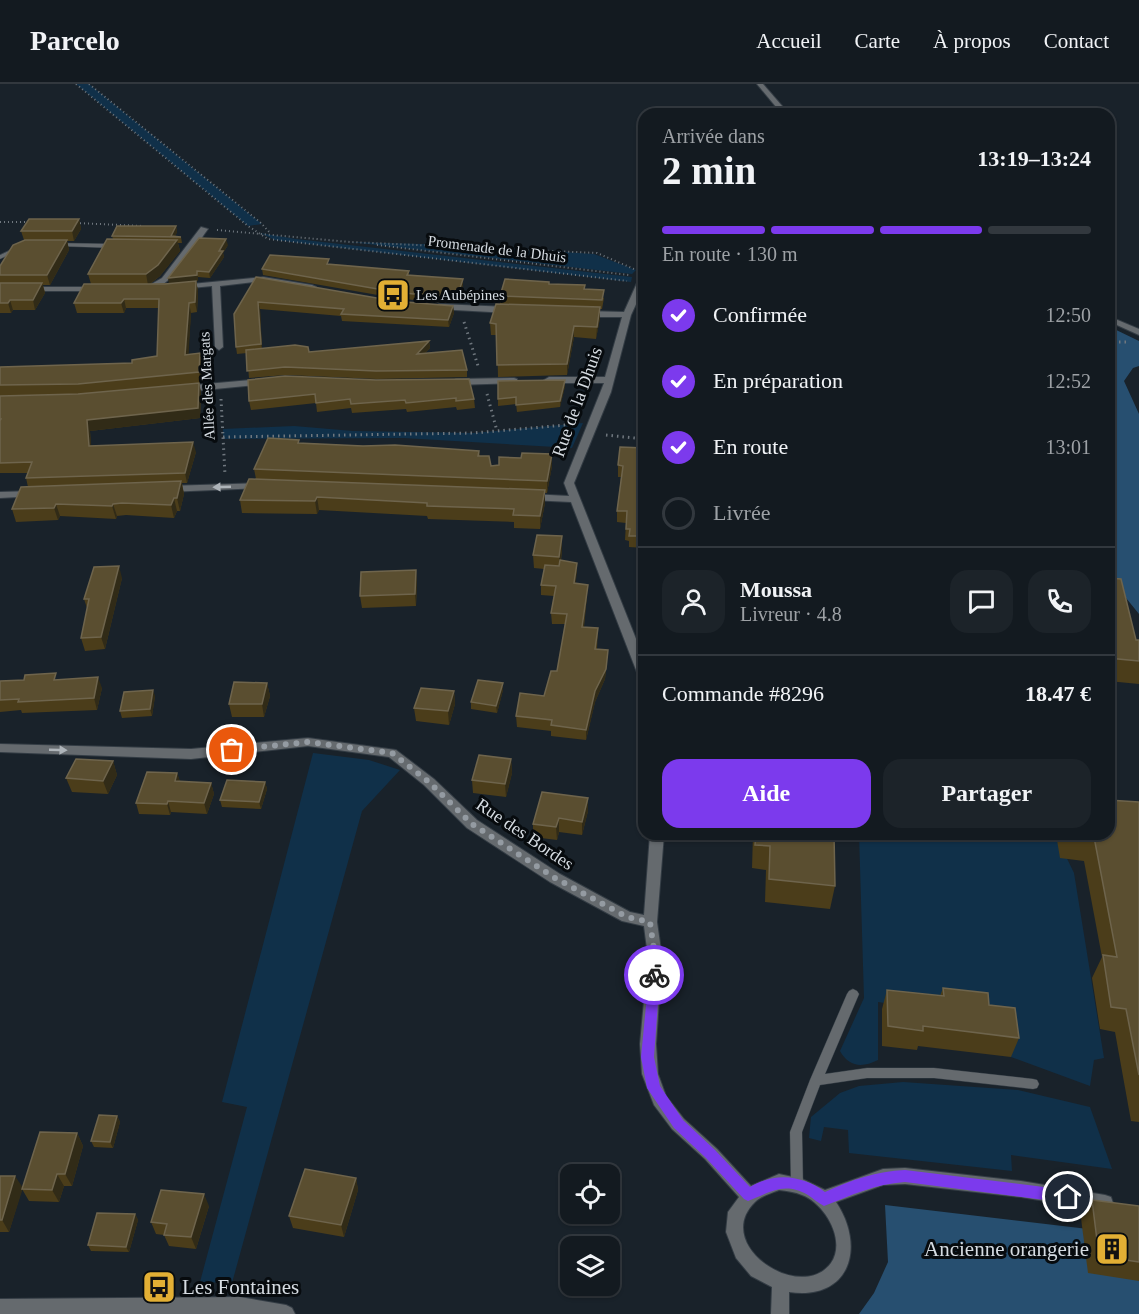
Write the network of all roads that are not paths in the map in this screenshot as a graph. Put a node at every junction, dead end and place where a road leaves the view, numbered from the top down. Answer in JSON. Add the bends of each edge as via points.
{"nodes":[{"id":1,"x":760,"y":84,"type":"edge"},
{"id":2,"x":781,"y":108,"type":"edge"},
{"id":3,"x":204,"y":229,"type":"road end"},
{"id":4,"x":26,"y":245,"type":"edge"},
{"id":5,"x":49,"y":245,"type":"edge"},
{"id":6,"x":119,"y":246,"type":"edge"},
{"id":7,"x":178,"y":247,"type":"edge"},
{"id":8,"x":190,"y":247,"type":"junction"},
{"id":9,"x":0,"y":257,"type":"edge"},
{"id":10,"x":638,"y":283,"type":"edge"},
{"id":11,"x":216,"y":284,"type":"junction"},
{"id":12,"x":0,"y":289,"type":"edge"},
{"id":13,"x":104,"y":289,"type":"edge"},
{"id":14,"x":327,"y":290,"type":"edge"},
{"id":15,"x":433,"y":307,"type":"edge"},
{"id":16,"x":513,"y":310,"type":"edge"},
{"id":17,"x":580,"y":314,"type":"edge"},
{"id":18,"x":627,"y":315,"type":"junction"},
{"id":19,"x":1115,"y":321,"type":"edge"},
{"id":20,"x":1139,"y":332,"type":"edge"},
{"id":21,"x":219,"y":347,"type":"dead end"},
{"id":22,"x":610,"y":380,"type":"junction"},
{"id":23,"x":274,"y":381,"type":"edge"},
{"id":24,"x":527,"y":381,"type":"edge"},
{"id":25,"x":538,"y":381,"type":"edge"},
{"id":26,"x":450,"y":382,"type":"edge"},
{"id":27,"x":174,"y":390,"type":"edge"},
{"id":28,"x":273,"y":486,"type":"edge"},
{"id":29,"x":155,"y":489,"type":"edge"},
{"id":30,"x":50,"y":494,"type":"edge"},
{"id":31,"x":0,"y":495,"type":"edge"},
{"id":32,"x":515,"y":496,"type":"edge"},
{"id":33,"x":574,"y":499,"type":"junction"},
{"id":34,"x":638,"y":660,"type":"edge"},
{"id":35,"x":0,"y":748,"type":"edge"},
{"id":36,"x":657,"y":840,"type":"edge"},
{"id":37,"x":650,"y":922,"type":"junction"},
{"id":38,"x":853,"y":994,"type":"dead end"},
{"id":39,"x":816,"y":1080,"type":"junction"},
{"id":40,"x":1033,"y":1084,"type":"dead end"},
{"id":41,"x":797,"y":1185,"type":"junction"},
{"id":42,"x":748,"y":1195,"type":"junction"},
{"id":43,"x":824,"y":1199,"type":"junction"},
{"id":44,"x":1116,"y":1204,"type":"edge"},
{"id":45,"x":780,"y":1288,"type":"junction"},
{"id":46,"x":0,"y":1308,"type":"edge"},
{"id":47,"x":286,"y":1314,"type":"edge"},
{"id":48,"x":780,"y":1314,"type":"edge"}],
"edges":[{"from":1,"to":2,"type":"street"},
{"from":3,"to":8,"type":"street"},
{"from":4,"to":9,"type":"lane"},
{"from":5,"to":6,"type":"lane"},
{"from":7,"to":8,"type":"lane"},
{"from":8,"to":11,"type":"street","via":[[165,280],[147,288]]},
{"from":10,"to":18,"type":"street","name":"Rue de la Dhuis"},
{"from":11,"to":14,"type":"street","via":[[263,279]]},
{"from":11,"to":21,"type":"street","name":"Allée des Margats"},
{"from":12,"to":13,"type":"street"},
{"from":15,"to":16,"type":"street"},
{"from":17,"to":18,"type":"street"},
{"from":18,"to":22,"type":"street","name":"Rue de la Dhuis"},
{"from":19,"to":20,"type":"street"},
{"from":22,"to":25,"type":"street"},
{"from":22,"to":33,"type":"street","name":"Rue de la Dhuis","via":[[569,483]]},
{"from":23,"to":27,"type":"street"},
{"from":24,"to":26,"type":"street"},
{"from":28,"to":29,"type":"street","one_way":true},
{"from":30,"to":31,"type":"street"},
{"from":32,"to":33,"type":"street"},
{"from":33,"to":34,"type":"street","name":"Rue de la Dhuis"},
{"from":35,"to":37,"type":"street","name":"Rue des Bordes","one_way":true,"via":[[191,754],[308,742],[392,753],[472,824],[555,878],[627,917]]},
{"from":36,"to":37,"type":"street"},
{"from":37,"to":42,"type":"street","via":[[655,973],[648,1057],[654,1088],[678,1124]]},
{"from":38,"to":39,"type":"lane"},
{"from":39,"to":40,"type":"lane","via":[[867,1073],[934,1073]]},
{"from":39,"to":41,"type":"lane","via":[[796,1132]]},
{"from":41,"to":42,"type":"street","via":[[779,1182]]},
{"from":41,"to":43,"type":"street"},
{"from":42,"to":45,"type":"street","via":[[734,1222],[734,1238],[750,1269]]},
{"from":43,"to":44,"type":"street","via":[[884,1177],[905,1176]]},
{"from":43,"to":45,"type":"street","via":[[836,1213],[842,1229],[844,1246],[839,1263],[830,1276],[815,1285]]},
{"from":45,"to":48,"type":"street"},
{"from":46,"to":47,"type":"street","via":[[228,1305]]}]}
